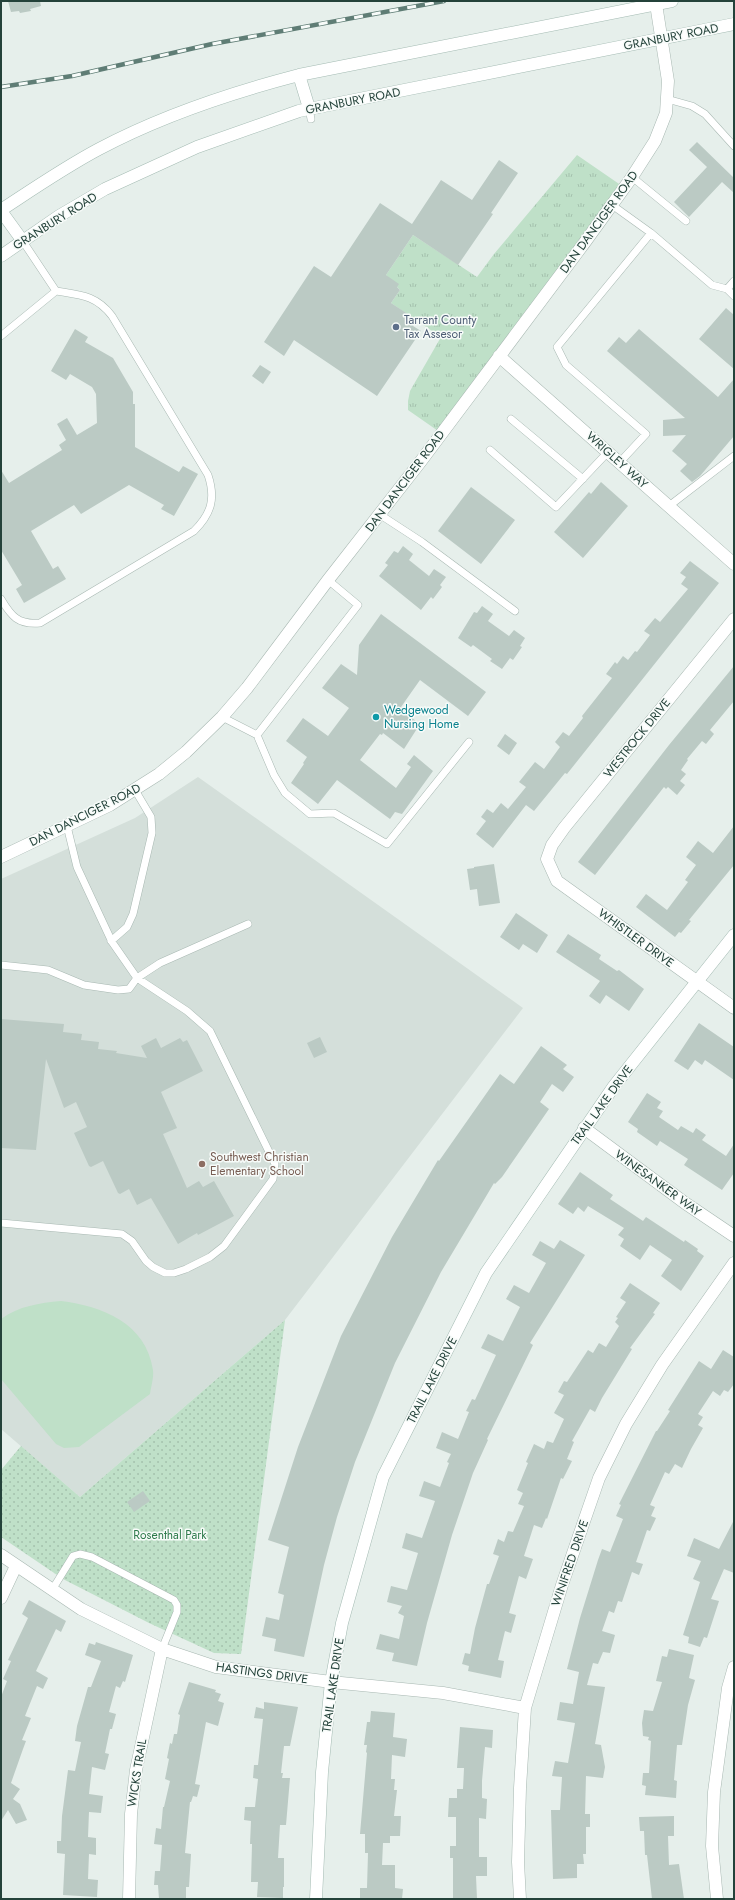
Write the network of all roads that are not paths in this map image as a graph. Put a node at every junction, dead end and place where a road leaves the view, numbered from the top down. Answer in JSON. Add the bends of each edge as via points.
{"nodes":[{"id":1,"x":672,"y":1,"type":"edge"},
{"id":2,"x":656,"y":4,"type":"junction"},
{"id":3,"x":734,"y":24,"type":"edge"},
{"id":4,"x":663,"y":38,"type":"junction"},
{"id":5,"x":299,"y":75,"type":"junction"},
{"id":6,"x":667,"y":99,"type":"junction"},
{"id":7,"x":310,"y":114,"type":"junction"},
{"id":8,"x":734,"y":146,"type":"edge"},
{"id":9,"x":632,"y":177,"type":"junction"},
{"id":10,"x":612,"y":205,"type":"junction"},
{"id":11,"x":1,"y":211,"type":"edge"},
{"id":12,"x":686,"y":221,"type":"dead end"},
{"id":13,"x":651,"y":233,"type":"junction"},
{"id":14,"x":22,"y":240,"type":"junction"},
{"id":15,"x":1,"y":256,"type":"edge"},
{"id":16,"x":734,"y":281,"type":"edge"},
{"id":17,"x":727,"y":289,"type":"junction"},
{"id":18,"x":56,"y":291,"type":"junction"},
{"id":19,"x":734,"y":296,"type":"edge"},
{"id":20,"x":1,"y":336,"type":"edge"},
{"id":21,"x":499,"y":356,"type":"junction"},
{"id":22,"x":511,"y":418,"type":"dead end"},
{"id":23,"x":490,"y":450,"type":"dead end"},
{"id":24,"x":608,"y":452,"type":"junction"},
{"id":25,"x":734,"y":456,"type":"edge"},
{"id":26,"x":620,"y":462,"type":"junction"},
{"id":27,"x":582,"y":479,"type":"junction"},
{"id":28,"x":669,"y":506,"type":"junction"},
{"id":29,"x":380,"y":514,"type":"junction"},
{"id":30,"x":734,"y":564,"type":"edge"},
{"id":31,"x":328,"y":580,"type":"junction"},
{"id":32,"x":1,"y":598,"type":"edge"},
{"id":33,"x":515,"y":611,"type":"dead end"},
{"id":34,"x":734,"y":619,"type":"edge"},
{"id":35,"x":222,"y":717,"type":"junction"},
{"id":36,"x":257,"y":735,"type":"junction"},
{"id":37,"x":469,"y":742,"type":"dead end"},
{"id":38,"x":136,"y":790,"type":"junction"},
{"id":39,"x":67,"y":826,"type":"junction"},
{"id":40,"x":1,"y":857,"type":"edge"},
{"id":41,"x":547,"y":860,"type":"joint"},
{"id":42,"x":248,"y":924,"type":"dead end"},
{"id":43,"x":734,"y":936,"type":"edge"},
{"id":44,"x":111,"y":941,"type":"junction"},
{"id":45,"x":1,"y":965,"type":"edge"},
{"id":46,"x":136,"y":978,"type":"junction"},
{"id":47,"x":697,"y":982,"type":"junction"},
{"id":48,"x":734,"y":1008,"type":"edge"},
{"id":49,"x":584,"y":1128,"type":"junction"},
{"id":50,"x":1,"y":1223,"type":"edge"},
{"id":51,"x":734,"y":1236,"type":"edge"},
{"id":52,"x":734,"y":1263,"type":"edge"},
{"id":53,"x":1,"y":1556,"type":"edge"},
{"id":54,"x":16,"y":1566,"type":"junction"},
{"id":55,"x":52,"y":1590,"type":"junction"},
{"id":56,"x":1,"y":1598,"type":"edge"},
{"id":57,"x":162,"y":1649,"type":"junction"},
{"id":58,"x":734,"y":1667,"type":"edge"},
{"id":59,"x":331,"y":1682,"type":"junction"},
{"id":60,"x":525,"y":1708,"type":"junction"},
{"id":61,"x":129,"y":1899,"type":"edge"},
{"id":62,"x":316,"y":1899,"type":"edge"},
{"id":63,"x":520,"y":1899,"type":"edge"},
{"id":64,"x":717,"y":1899,"type":"edge"}],
"edges":[{"from":1,"to":2,"type":"street"},
{"from":2,"to":4,"type":"street","name":"DAN DANCIGER ROAD"},
{"from":2,"to":5,"type":"street"},
{"from":3,"to":4,"type":"street","name":"GRANBURY ROAD"},
{"from":4,"to":6,"type":"street","name":"DAN DANCIGER ROAD","via":[[668,81]]},
{"from":4,"to":7,"type":"street","name":"GRANBURY ROAD","via":[[395,93]]},
{"from":5,"to":7,"type":"street"},
{"from":5,"to":11,"type":"street","via":[[198,105],[149,126],[93,153]]},
{"from":6,"to":8,"type":"lane","via":[[692,106],[705,114]]},
{"from":6,"to":9,"type":"street","name":"DAN DANCIGER ROAD","via":[[666,113],[656,141]]},
{"from":7,"to":14,"type":"street","name":"GRANBURY ROAD","via":[[197,147],[158,164],[105,189]]},
{"from":9,"to":10,"type":"street","name":"DAN DANCIGER ROAD"},
{"from":9,"to":12,"type":"lane"},
{"from":10,"to":13,"type":"lane"},
{"from":10,"to":21,"type":"street","name":"DAN DANCIGER ROAD"},
{"from":11,"to":14,"type":"street"},
{"from":13,"to":17,"type":"lane","via":[[712,285]]},
{"from":13,"to":26,"type":"lane","via":[[557,347],[566,365],[646,434]]},
{"from":14,"to":15,"type":"street","name":"GRANBURY ROAD"},
{"from":14,"to":18,"type":"lane"},
{"from":16,"to":17,"type":"lane"},
{"from":17,"to":19,"type":"lane"},
{"from":18,"to":20,"type":"lane"},
{"from":18,"to":32,"type":"lane","via":[[96,300],[112,316],[208,475],[212,496],[205,520],[194,531],[40,623],[24,622],[10,614]]},
{"from":21,"to":24,"type":"street","name":"WRIGLEY WAY"},
{"from":21,"to":29,"type":"street","name":"DAN DANCIGER ROAD"},
{"from":22,"to":27,"type":"lane"},
{"from":23,"to":27,"type":"lane","via":[[556,507]]},
{"from":24,"to":26,"type":"street","name":"WRIGLEY WAY"},
{"from":24,"to":27,"type":"lane"},
{"from":25,"to":28,"type":"lane"},
{"from":26,"to":28,"type":"street","name":"WRIGLEY WAY"},
{"from":28,"to":30,"type":"street","name":"WRIGLEY WAY"},
{"from":29,"to":31,"type":"street","name":"DAN DANCIGER ROAD"},
{"from":29,"to":33,"type":"lane"},
{"from":31,"to":35,"type":"street","name":"DAN DANCIGER ROAD","via":[[247,688]]},
{"from":31,"to":36,"type":"lane","via":[[358,605]]},
{"from":34,"to":41,"type":"street","name":"WESTROCK DRIVE","via":[[564,828],[552,845]]},
{"from":35,"to":36,"type":"lane"},
{"from":35,"to":38,"type":"street","name":"DAN DANCIGER ROAD","via":[[186,752]]},
{"from":36,"to":37,"type":"lane","via":[[274,775],[285,793],[310,814],[334,813],[387,844]]},
{"from":38,"to":39,"type":"street","name":"DAN DANCIGER ROAD"},
{"from":38,"to":44,"type":"lane","via":[[151,816],[152,833],[133,914],[127,927]]},
{"from":39,"to":40,"type":"street","name":"DAN DANCIGER ROAD"},
{"from":39,"to":44,"type":"lane","via":[[77,867]]},
{"from":41,"to":47,"type":"street","name":"WHISTLER DRIVE","via":[[557,881]]},
{"from":42,"to":46,"type":"lane","via":[[160,963]]},
{"from":43,"to":47,"type":"street","name":"TRAIL LAKE DRIVE"},
{"from":44,"to":46,"type":"lane"},
{"from":45,"to":46,"type":"lane","via":[[48,970],[84,985],[118,990],[129,989]]},
{"from":46,"to":50,"type":"lane","via":[[187,1011],[210,1031],[275,1164],[274,1179],[224,1246],[210,1257],[174,1273],[164,1273],[154,1267],[146,1261],[132,1241],[122,1234]]},
{"from":47,"to":48,"type":"street","name":"WHISTLER DRIVE"},
{"from":47,"to":49,"type":"street","name":"TRAIL LAKE DRIVE"},
{"from":49,"to":51,"type":"street","name":"WINESANKER WAY"},
{"from":49,"to":59,"type":"street","name":"TRAIL LAKE DRIVE","via":[[486,1273],[383,1477],[342,1623]]},
{"from":52,"to":60,"type":"street","name":"WINIFRED DRIVE","via":[[662,1365],[626,1424],[600,1478],[562,1585]]},
{"from":53,"to":54,"type":"street","name":"HASTINGS DRIVE"},
{"from":54,"to":55,"type":"street","name":"HASTINGS DRIVE"},
{"from":54,"to":56,"type":"street"},
{"from":55,"to":57,"type":"street","name":"HASTINGS DRIVE","via":[[81,1609]]},
{"from":55,"to":57,"type":"lane","via":[[73,1556],[80,1554],[92,1557],[174,1600],[177,1612]]},
{"from":57,"to":59,"type":"street","name":"HASTINGS DRIVE","via":[[216,1668]]},
{"from":57,"to":61,"type":"street","name":"WICKS TRAIL","via":[[136,1770],[131,1814]]},
{"from":58,"to":64,"type":"street","via":[[728,1688],[714,1792],[712,1846]]},
{"from":59,"to":60,"type":"street","name":"HASTINGS DRIVE","via":[[443,1693]]},
{"from":59,"to":62,"type":"street","name":"TRAIL LAKE DRIVE","via":[[322,1772]]},
{"from":60,"to":63,"type":"street","name":"WINIFRED DRIVE","via":[[518,1862]]}]}
